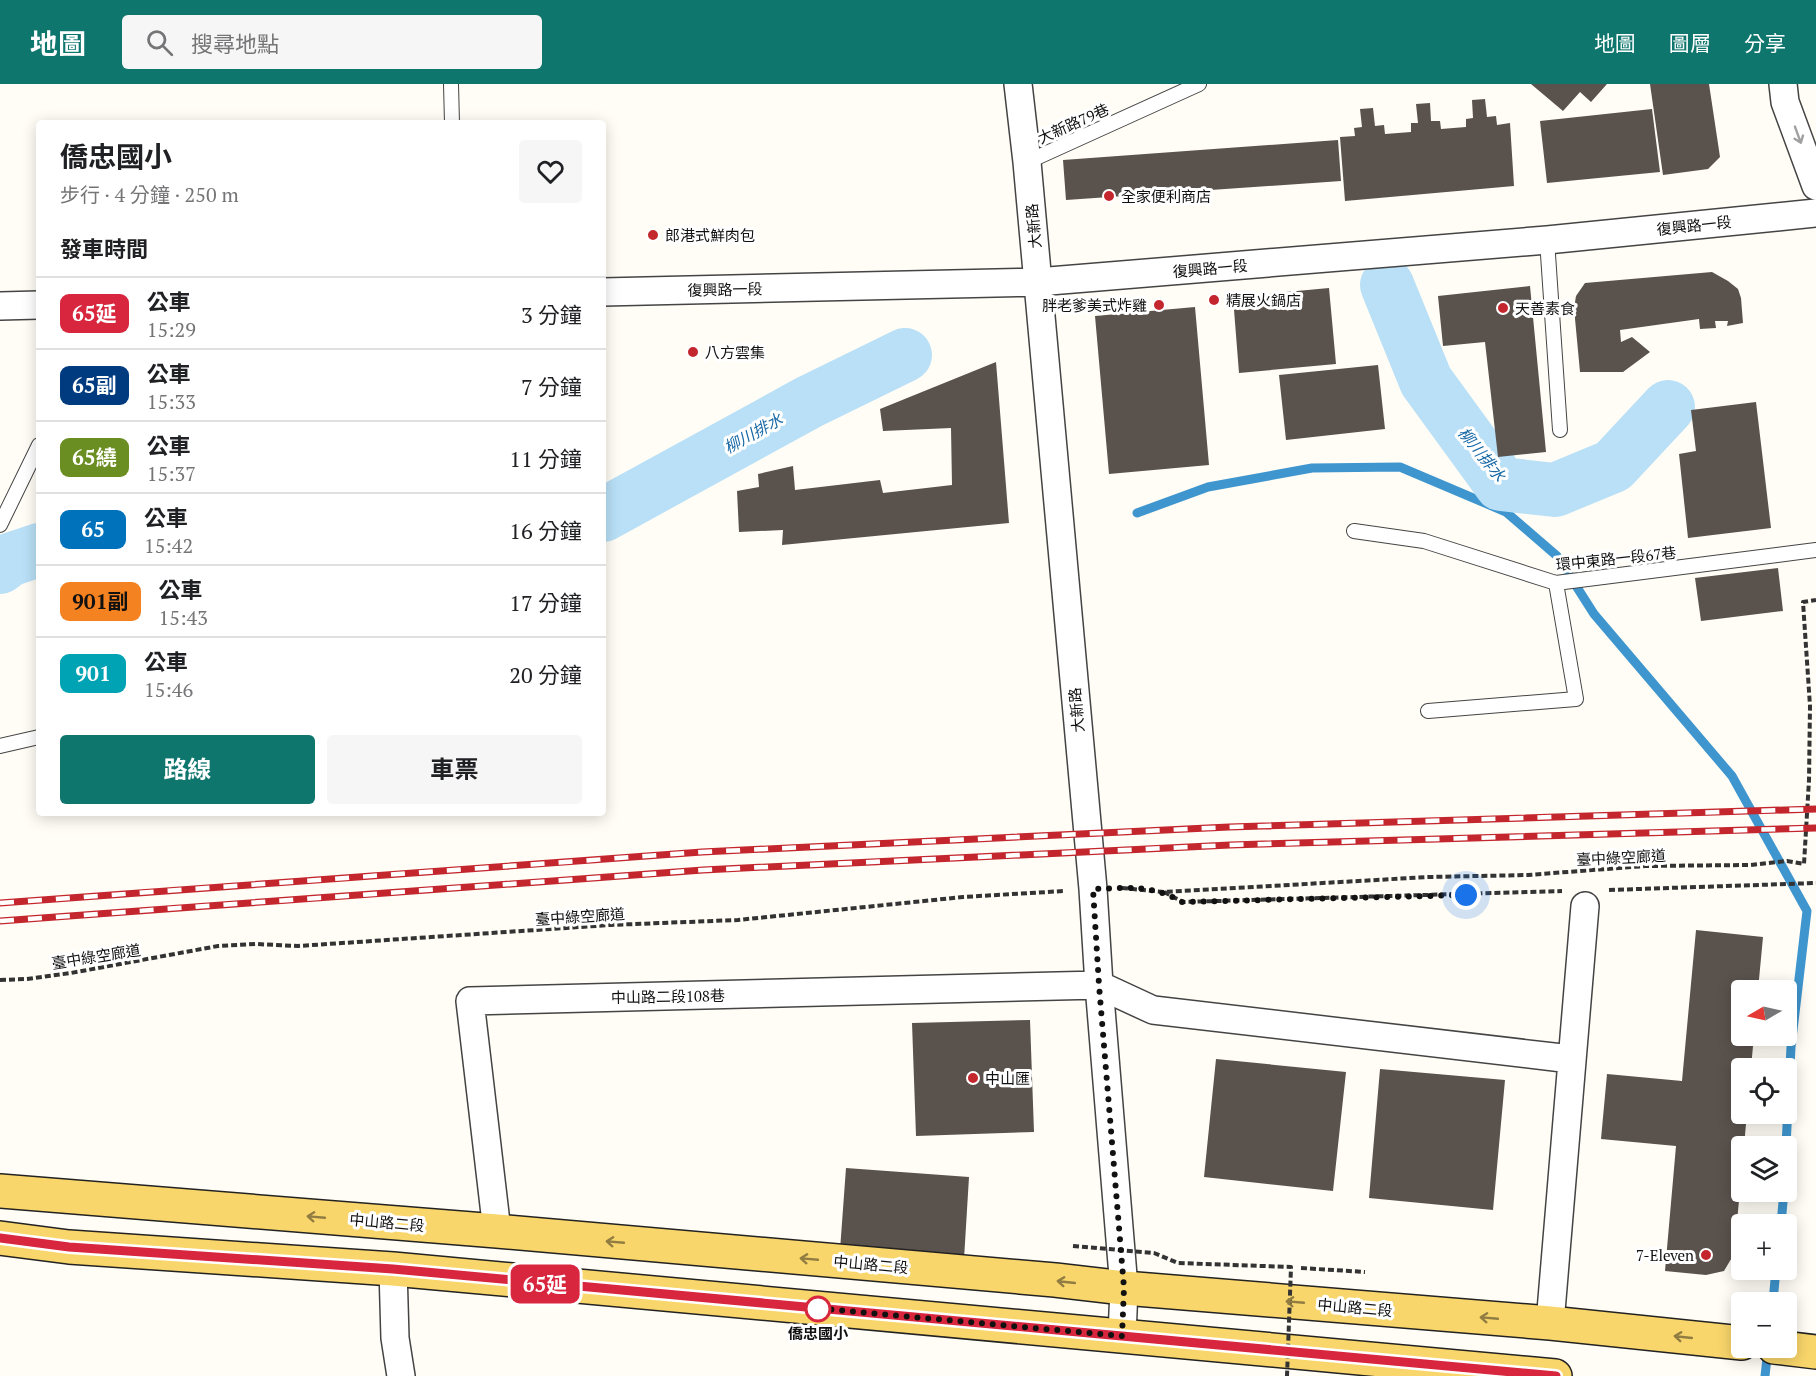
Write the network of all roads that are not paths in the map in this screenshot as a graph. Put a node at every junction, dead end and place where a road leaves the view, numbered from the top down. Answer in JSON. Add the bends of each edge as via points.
{"nodes":[{"id":1,"x":451,"y":84,"type":"edge"},
{"id":2,"x":1018,"y":84,"type":"edge"},
{"id":3,"x":1199,"y":84,"type":"edge"},
{"id":4,"x":1783,"y":84,"type":"edge"},
{"id":5,"x":452,"y":120,"type":"edge"},
{"id":6,"x":1027,"y":162,"type":"junction"},
{"id":7,"x":1816,"y":186,"type":"edge"},
{"id":8,"x":1816,"y":213,"type":"edge"},
{"id":9,"x":1547,"y":240,"type":"junction"},
{"id":10,"x":1038,"y":282,"type":"junction"},
{"id":11,"x":606,"y":292,"type":"edge"},
{"id":12,"x":36,"y":304,"type":"edge"},
{"id":13,"x":0,"y":306,"type":"edge"},
{"id":14,"x":1560,"y":430,"type":"dead end"},
{"id":15,"x":36,"y":451,"type":"edge"},
{"id":16,"x":0,"y":525,"type":"edge"},
{"id":17,"x":1354,"y":531,"type":"dead end"},
{"id":18,"x":1816,"y":550,"type":"edge"},
{"id":19,"x":1556,"y":584,"type":"junction"},
{"id":20,"x":1428,"y":711,"type":"dead end"},
{"id":21,"x":36,"y":738,"type":"edge"},
{"id":22,"x":0,"y":746,"type":"edge"},
{"id":23,"x":1584,"y":896,"type":"road end"},
{"id":24,"x":1099,"y":985,"type":"junction"},
{"id":25,"x":1571,"y":1059,"type":"junction"},
{"id":26,"x":0,"y":1191,"type":"edge"},
{"id":27,"x":497,"y":1231,"type":"junction"},
{"id":28,"x":0,"y":1238,"type":"edge"},
{"id":29,"x":393,"y":1269,"type":"junction"},
{"id":30,"x":1124,"y":1288,"type":"junction"},
{"id":31,"x":1550,"y":1323,"type":"junction"},
{"id":32,"x":1122,"y":1336,"type":"junction"},
{"id":33,"x":1731,"y":1342,"type":"edge"},
{"id":34,"x":1797,"y":1350,"type":"edge"},
{"id":35,"x":1816,"y":1352,"type":"edge"},
{"id":36,"x":400,"y":1376,"type":"edge"},
{"id":37,"x":1556,"y":1376,"type":"edge"}],
"edges":[{"from":1,"to":5,"type":"lane"},
{"from":2,"to":6,"type":"street","name":"大新路"},
{"from":3,"to":6,"type":"lane","name":"大新路79巷"},
{"from":4,"to":7,"type":"street","one_way":true,"via":[[1785,102]]},
{"from":6,"to":10,"type":"street","name":"大新路"},
{"from":8,"to":9,"type":"street","name":"復興路一段"},
{"from":9,"to":10,"type":"street","name":"復興路一段"},
{"from":9,"to":14,"type":"lane"},
{"from":10,"to":11,"type":"street","name":"復興路一段"},
{"from":10,"to":24,"type":"street","name":"大新路"},
{"from":12,"to":13,"type":"street"},
{"from":15,"to":16,"type":"lane"},
{"from":17,"to":19,"type":"lane","name":"環中東路一段67巷","via":[[1424,541]]},
{"from":18,"to":19,"type":"lane","name":"環中東路一段67巷"},
{"from":19,"to":20,"type":"lane","via":[[1576,699]]},
{"from":21,"to":22,"type":"lane"},
{"from":23,"to":25,"type":"street"},
{"from":24,"to":25,"type":"street","via":[[1153,1010]]},
{"from":24,"to":27,"type":"street","name":"中山路二段108巷","via":[[470,1001]]},
{"from":24,"to":30,"type":"street","name":"大新路"},
{"from":25,"to":31,"type":"street"},
{"from":27,"to":26,"type":"main road","name":"中山路二段","one_way":true},
{"from":30,"to":27,"type":"main road","name":"中山路二段","one_way":true},
{"from":28,"to":29,"type":"main road","via":[[69,1247]]},
{"from":29,"to":32,"type":"main road"},
{"from":29,"to":36,"type":"street"},
{"from":31,"to":30,"type":"main road","name":"中山路二段","one_way":true},
{"from":30,"to":32,"type":"street","name":"大新路"},
{"from":33,"to":31,"type":"main road","name":"中山路二段","one_way":true},
{"from":32,"to":37,"type":"main road"},
{"from":34,"to":35,"type":"main road"}]}
